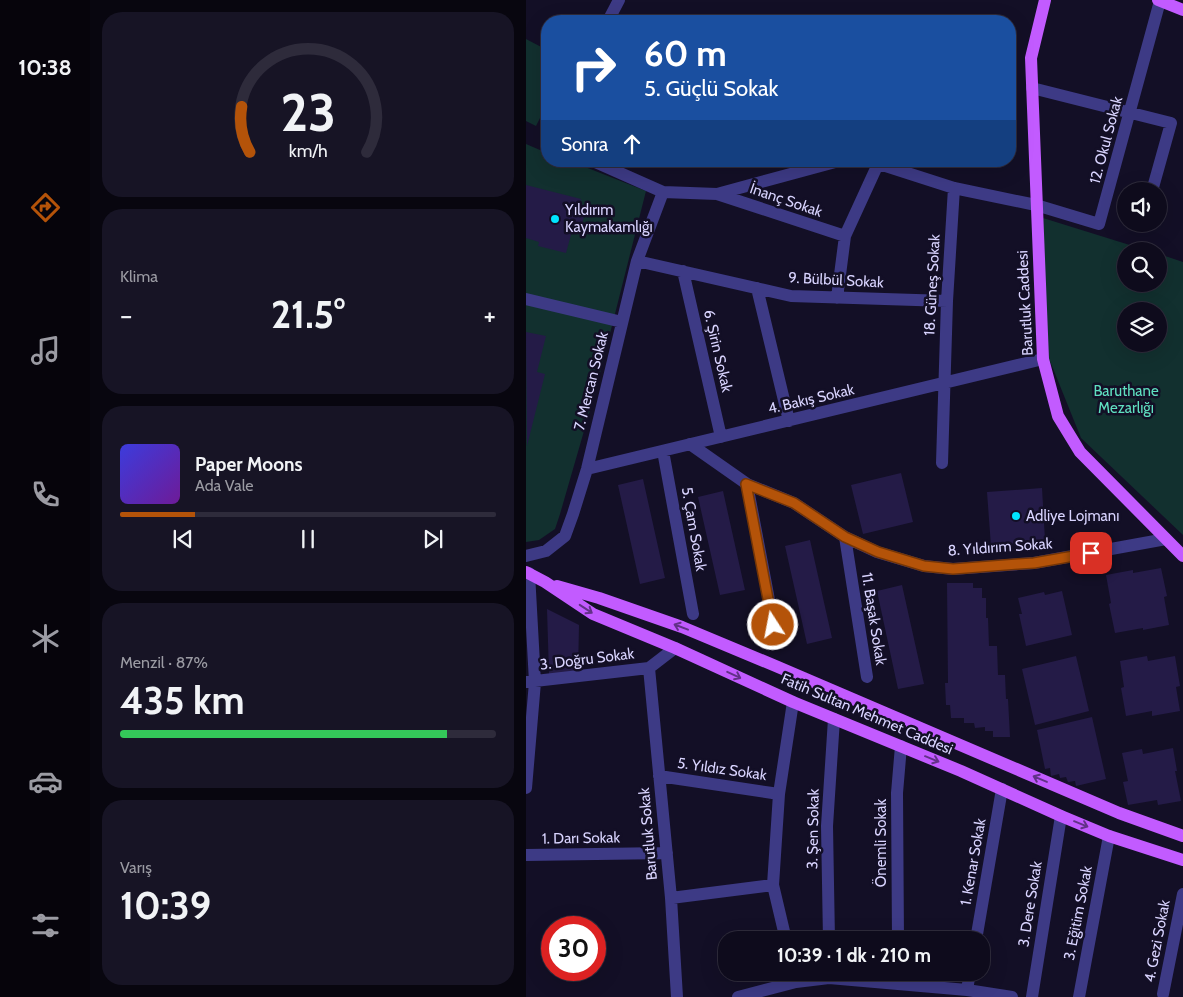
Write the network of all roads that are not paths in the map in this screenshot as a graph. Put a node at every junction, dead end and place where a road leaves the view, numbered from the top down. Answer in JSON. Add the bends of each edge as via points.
{"nodes":[{"id":1,"x":618,"y":0,"type":"edge"},
{"id":2,"x":1045,"y":0,"type":"edge"},
{"id":3,"x":1159,"y":1,"type":"edge"},
{"id":4,"x":1183,"y":10,"type":"edge"},
{"id":5,"x":611,"y":15,"type":"edge"},
{"id":6,"x":1032,"y":88,"type":"junction"},
{"id":7,"x":1130,"y":112,"type":"junction"},
{"id":8,"x":607,"y":167,"type":"edge"},
{"id":9,"x":817,"y":167,"type":"edge"},
{"id":10,"x":872,"y":167,"type":"edge"},
{"id":11,"x":889,"y":167,"type":"edge"},
{"id":12,"x":1155,"y":182,"type":"edge"},
{"id":13,"x":954,"y":188,"type":"junction"},
{"id":14,"x":663,"y":192,"type":"junction"},
{"id":15,"x":717,"y":194,"type":"junction"},
{"id":16,"x":1036,"y":205,"type":"junction"},
{"id":17,"x":845,"y":236,"type":"junction"},
{"id":18,"x":638,"y":261,"type":"junction"},
{"id":19,"x":684,"y":271,"type":"junction"},
{"id":20,"x":757,"y":288,"type":"junction"},
{"id":21,"x":837,"y":298,"type":"junction"},
{"id":22,"x":526,"y":299,"type":"edge"},
{"id":23,"x":947,"y":301,"type":"junction"},
{"id":24,"x":622,"y":322,"type":"junction"},
{"id":25,"x":1043,"y":359,"type":"junction"},
{"id":26,"x":944,"y":383,"type":"junction"},
{"id":27,"x":789,"y":421,"type":"junction"},
{"id":28,"x":721,"y":437,"type":"junction"},
{"id":29,"x":690,"y":444,"type":"junction"},
{"id":30,"x":662,"y":451,"type":"junction"},
{"id":31,"x":942,"y":463,"type":"dead end"},
{"id":32,"x":587,"y":469,"type":"junction"},
{"id":33,"x":746,"y":484,"type":"junction"},
{"id":34,"x":845,"y":537,"type":"junction"},
{"id":35,"x":1166,"y":539,"type":"junction"},
{"id":36,"x":526,"y":556,"type":"edge"},
{"id":37,"x":1183,"y":556,"type":"edge"},
{"id":38,"x":528,"y":572,"type":"edge"},
{"id":39,"x":545,"y":582,"type":"junction"},
{"id":40,"x":693,"y":614,"type":"dead end"},
{"id":41,"x":777,"y":642,"type":"dead end"},
{"id":42,"x":675,"y":648,"type":"junction"},
{"id":43,"x":649,"y":668,"type":"junction"},
{"id":44,"x":867,"y":677,"type":"dead end"},
{"id":45,"x":531,"y":682,"type":"edge"},
{"id":46,"x":793,"y":702,"type":"junction"},
{"id":47,"x":834,"y":719,"type":"junction"},
{"id":48,"x":901,"y":746,"type":"junction"},
{"id":49,"x":659,"y":776,"type":"junction"},
{"id":50,"x":526,"y":788,"type":"edge"},
{"id":51,"x":1002,"y":789,"type":"junction"},
{"id":52,"x":779,"y":794,"type":"junction"},
{"id":53,"x":1061,"y":816,"type":"junction"},
{"id":54,"x":1109,"y":836,"type":"junction"},
{"id":55,"x":1183,"y":836,"type":"edge"},
{"id":56,"x":666,"y":853,"type":"junction"},
{"id":57,"x":526,"y":855,"type":"edge"},
{"id":58,"x":1183,"y":860,"type":"edge"},
{"id":59,"x":774,"y":885,"type":"junction"},
{"id":60,"x":1183,"y":894,"type":"edge"},
{"id":61,"x":671,"y":898,"type":"junction"},
{"id":62,"x":784,"y":931,"type":"edge"},
{"id":63,"x":829,"y":931,"type":"edge"},
{"id":64,"x":898,"y":931,"type":"edge"},
{"id":65,"x":978,"y":931,"type":"edge"},
{"id":66,"x":788,"y":981,"type":"edge"},
{"id":67,"x":915,"y":981,"type":"edge"},
{"id":68,"x":968,"y":981,"type":"edge"},
{"id":69,"x":967,"y":990,"type":"junction"},
{"id":70,"x":767,"y":993,"type":"edge"},
{"id":71,"x":1164,"y":996,"type":"edge"},
{"id":72,"x":677,"y":997,"type":"edge"},
{"id":73,"x":738,"y":997,"type":"edge"},
{"id":74,"x":1012,"y":997,"type":"edge"},
{"id":75,"x":1032,"y":997,"type":"edge"},
{"id":76,"x":1078,"y":997,"type":"edge"}],
"edges":[{"from":1,"to":5,"type":"street"},
{"from":2,"to":6,"type":"main road","name":"Barutluk Caddesi","via":[[1031,58]]},
{"from":3,"to":4,"type":"main road"},
{"from":3,"to":7,"type":"street","name":"12. Okul Sokak"},
{"from":6,"to":7,"type":"street"},
{"from":6,"to":16,"type":"main road","name":"Barutluk Caddesi"},
{"from":7,"to":12,"type":"street","via":[[1171,123]]},
{"from":7,"to":16,"type":"street","name":"12. Okul Sokak","via":[[1099,224]]},
{"from":8,"to":14,"type":"street"},
{"from":9,"to":15,"type":"street"},
{"from":10,"to":17,"type":"street"},
{"from":11,"to":13,"type":"street"},
{"from":13,"to":16,"type":"street"},
{"from":13,"to":23,"type":"street","name":"18. Güneş Sokak"},
{"from":14,"to":15,"type":"street"},
{"from":14,"to":18,"type":"street","name":"7. Mercan Sokak"},
{"from":15,"to":17,"type":"street","name":"İnanç Sokak"},
{"from":16,"to":25,"type":"main road","name":"Barutluk Caddesi"},
{"from":17,"to":21,"type":"street"},
{"from":18,"to":19,"type":"street","name":"9. Bülbül Sokak"},
{"from":18,"to":24,"type":"street","name":"7. Mercan Sokak"},
{"from":19,"to":20,"type":"street","name":"9. Bülbül Sokak"},
{"from":19,"to":28,"type":"street","name":"6. Şirin Sokak"},
{"from":20,"to":21,"type":"street","name":"9. Bülbül Sokak","via":[[791,296]]},
{"from":20,"to":27,"type":"street"},
{"from":21,"to":23,"type":"street","name":"9. Bülbül Sokak"},
{"from":22,"to":24,"type":"street"},
{"from":23,"to":26,"type":"street","name":"18. Güneş Sokak"},
{"from":24,"to":32,"type":"street","name":"7. Mercan Sokak"},
{"from":25,"to":26,"type":"street","name":"4. Bakış Sokak"},
{"from":25,"to":35,"type":"main road","name":"Barutluk Caddesi","via":[[1058,416],[1080,452]]},
{"from":26,"to":27,"type":"street","name":"4. Bakış Sokak"},
{"from":26,"to":31,"type":"street","name":"18. Güneş Sokak"},
{"from":27,"to":28,"type":"street","name":"4. Bakış Sokak"},
{"from":28,"to":29,"type":"street","name":"4. Bakış Sokak"},
{"from":29,"to":30,"type":"street","name":"4. Bakış Sokak"},
{"from":29,"to":33,"type":"street","name":"8. Yıldırım Sokak"},
{"from":30,"to":32,"type":"street","name":"4. Bakış Sokak"},
{"from":30,"to":40,"type":"street","name":"5. Çam Sokak"},
{"from":32,"to":36,"type":"street","name":"7. Mercan Sokak","via":[[565,536],[546,551]]},
{"from":33,"to":34,"type":"street","name":"8. Yıldırım Sokak","via":[[794,503]]},
{"from":33,"to":41,"type":"street"},
{"from":34,"to":35,"type":"street","name":"8. Yıldırım Sokak","via":[[878,552],[924,566],[953,569],[1034,563]]},
{"from":34,"to":44,"type":"street","name":"11. Başak Sokak"},
{"from":35,"to":37,"type":"main road","name":"Barutluk Caddesi"},
{"from":38,"to":39,"type":"main road","name":"Fatih Sultan Mehmet Caddesi"},
{"from":38,"to":45,"type":"street"},
{"from":39,"to":42,"type":"main road","name":"Fatih Sultan Mehmet Caddesi","one_way":true,"via":[[593,614]]},
{"from":55,"to":39,"type":"main road","name":"Fatih Sultan Mehmet Caddesi","one_way":true,"via":[[1119,813],[682,626]]},
{"from":42,"to":43,"type":"street","name":"3. Doğru Sokak"},
{"from":42,"to":46,"type":"main road","name":"Fatih Sultan Mehmet Caddesi","one_way":true},
{"from":43,"to":45,"type":"street","name":"3. Doğru Sokak"},
{"from":43,"to":49,"type":"street","name":"Barutluk Sokak"},
{"from":45,"to":50,"type":"street"},
{"from":46,"to":47,"type":"main road","name":"Fatih Sultan Mehmet Caddesi"},
{"from":46,"to":52,"type":"street","name":"5. Yıldız Sokak"},
{"from":47,"to":48,"type":"main road","name":"Fatih Sultan Mehmet Caddesi"},
{"from":47,"to":63,"type":"street","name":"3. Şen Sokak","via":[[827,826]]},
{"from":48,"to":51,"type":"main road","name":"Fatih Sultan Mehmet Caddesi","one_way":true},
{"from":48,"to":64,"type":"street","name":"Önemli Sokak","via":[[897,793]]},
{"from":49,"to":52,"type":"street","name":"5. Yıldız Sokak"},
{"from":49,"to":56,"type":"street","name":"Barutluk Sokak"},
{"from":51,"to":53,"type":"main road","name":"Fatih Sultan Mehmet Caddesi"},
{"from":51,"to":65,"type":"street","name":"1. Kenar Sokak"},
{"from":52,"to":59,"type":"street","name":"5. Yıldız Sokak"},
{"from":53,"to":54,"type":"main road","name":"Fatih Sultan Mehmet Caddesi","one_way":true},
{"from":53,"to":75,"type":"street","name":"3. Dere Sokak"},
{"from":54,"to":58,"type":"main road","name":"Fatih Sultan Mehmet Caddesi"},
{"from":54,"to":76,"type":"street","name":"3. Eğitim Sokak"},
{"from":56,"to":57,"type":"street","name":"1. Darı Sokak"},
{"from":56,"to":61,"type":"street","name":"Barutluk Sokak"},
{"from":59,"to":61,"type":"street"},
{"from":59,"to":62,"type":"street","name":"5. Yıldız Sokak"},
{"from":60,"to":71,"type":"street","name":"4. Gezi Sokak"},
{"from":61,"to":72,"type":"street","name":"Barutluk Sokak"},
{"from":66,"to":70,"type":"street"},
{"from":67,"to":69,"type":"street"},
{"from":68,"to":69,"type":"street"},
{"from":69,"to":74,"type":"street"},
{"from":70,"to":73,"type":"street"}]}
